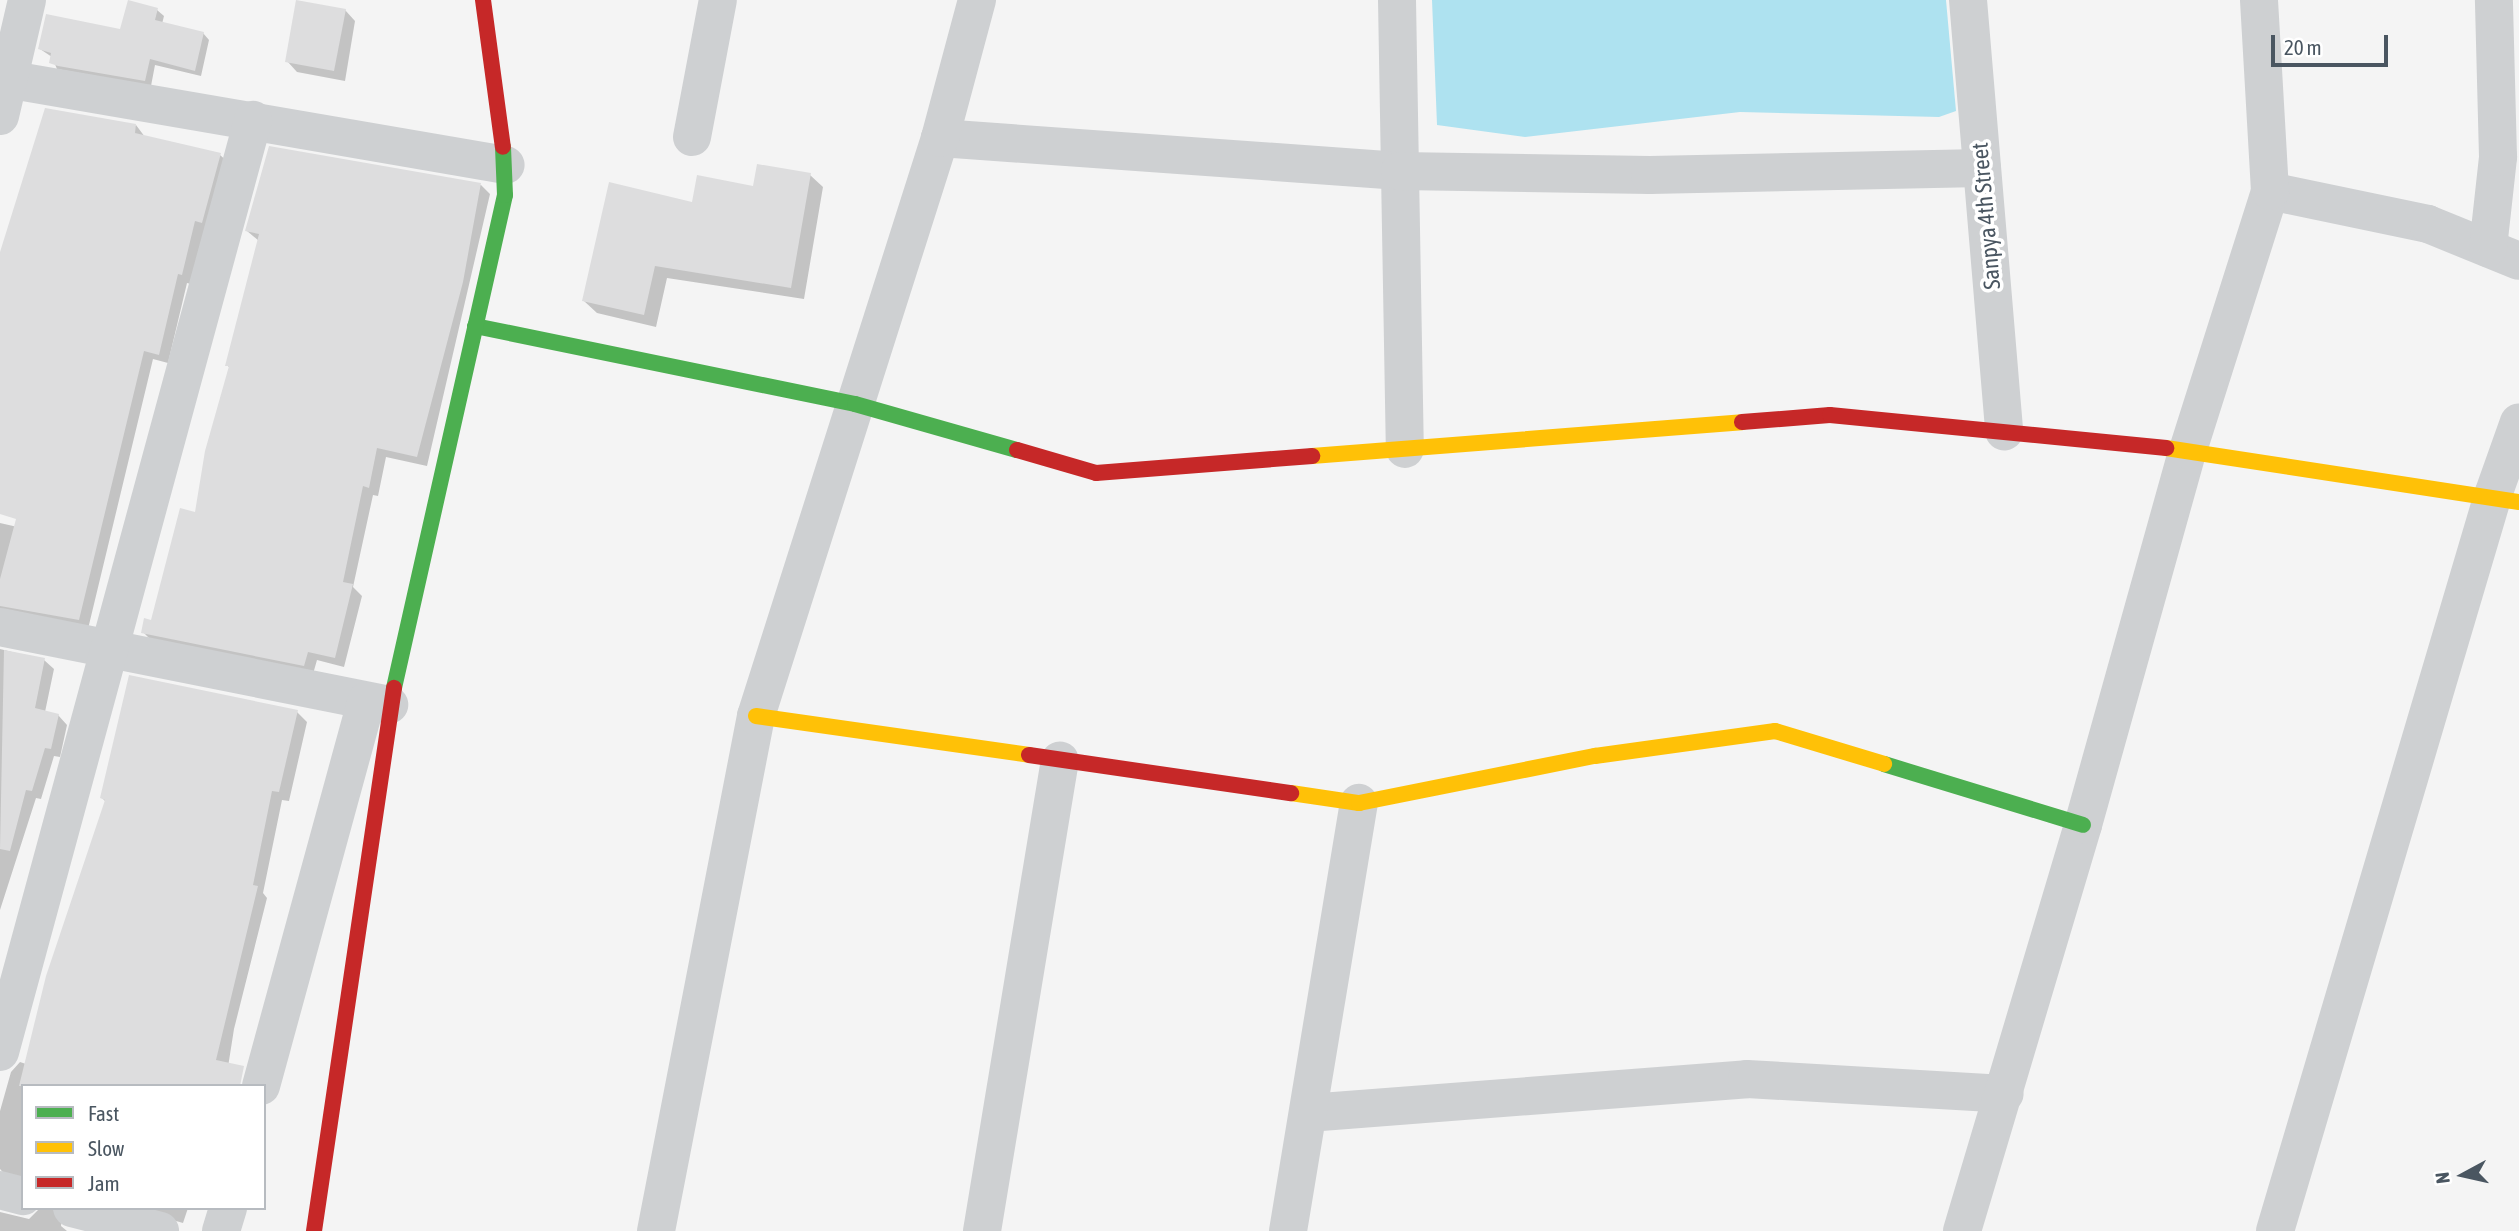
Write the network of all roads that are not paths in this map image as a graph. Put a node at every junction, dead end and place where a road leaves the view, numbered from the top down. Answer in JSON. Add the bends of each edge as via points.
{"nodes":[{"id":1,"x":27,"y":0,"type":"edge"},
{"id":2,"x":482,"y":0,"type":"edge"},
{"id":3,"x":718,"y":0,"type":"edge"},
{"id":4,"x":977,"y":0,"type":"edge"},
{"id":5,"x":1397,"y":0,"type":"edge"},
{"id":6,"x":1968,"y":0,"type":"edge"},
{"id":7,"x":2259,"y":0,"type":"edge"},
{"id":8,"x":2494,"y":0,"type":"edge"},
{"id":9,"x":3,"y":91,"type":"edge"},
{"id":10,"x":253,"y":121,"type":"junction"},
{"id":11,"x":692,"y":137,"type":"dead end"},
{"id":12,"x":940,"y":138,"type":"junction"},
{"id":13,"x":506,"y":166,"type":"junction"},
{"id":14,"x":1982,"y":168,"type":"junction"},
{"id":15,"x":1400,"y":171,"type":"junction"},
{"id":16,"x":2270,"y":191,"type":"junction"},
{"id":17,"x":2503,"y":255,"type":"edge"},
{"id":18,"x":475,"y":326,"type":"junction"},
{"id":19,"x":855,"y":404,"type":"junction"},
{"id":20,"x":2519,"y":422,"type":"edge"},
{"id":21,"x":2004,"y":432,"type":"junction"},
{"id":22,"x":1405,"y":449,"type":"junction"},
{"id":23,"x":2188,"y":450,"type":"junction"},
{"id":24,"x":2506,"y":498,"type":"edge"},
{"id":25,"x":0,"y":626,"type":"edge"},
{"id":26,"x":110,"y":649,"type":"junction"},
{"id":27,"x":378,"y":703,"type":"junction"},
{"id":28,"x":756,"y":716,"type":"junction"},
{"id":29,"x":1060,"y":760,"type":"junction"},
{"id":30,"x":1359,"y":803,"type":"junction"},
{"id":31,"x":2083,"y":825,"type":"junction"},
{"id":32,"x":0,"y":1052,"type":"edge"},
{"id":33,"x":262,"y":1084,"type":"edge"},
{"id":34,"x":2005,"y":1094,"type":"junction"},
{"id":35,"x":1308,"y":1113,"type":"junction"},
{"id":36,"x":0,"y":1190,"type":"edge"},
{"id":37,"x":21,"y":1195,"type":"edge"},
{"id":38,"x":80,"y":1210,"type":"edge"},
{"id":39,"x":227,"y":1210,"type":"edge"},
{"id":40,"x":160,"y":1231,"type":"edge"},
{"id":41,"x":221,"y":1231,"type":"edge"},
{"id":42,"x":314,"y":1231,"type":"edge"},
{"id":43,"x":656,"y":1231,"type":"edge"},
{"id":44,"x":982,"y":1231,"type":"edge"},
{"id":45,"x":1289,"y":1231,"type":"edge"},
{"id":46,"x":1962,"y":1231,"type":"edge"},
{"id":47,"x":2275,"y":1231,"type":"edge"}],
"edges":[{"from":1,"to":9,"type":"street"},
{"from":2,"to":13,"type":"street"},
{"from":3,"to":11,"type":"street"},
{"from":4,"to":12,"type":"street"},
{"from":5,"to":15,"type":"street"},
{"from":6,"to":14,"type":"street","name":"Sanpya 4th Street"},
{"from":7,"to":16,"type":"street"},
{"from":8,"to":17,"type":"street"},
{"from":9,"to":10,"type":"street"},
{"from":10,"to":13,"type":"street"},
{"from":10,"to":26,"type":"street"},
{"from":12,"to":15,"type":"street"},
{"from":12,"to":19,"type":"street"},
{"from":13,"to":18,"type":"street","via":[[505,195]]},
{"from":14,"to":15,"type":"street","via":[[1650,175]]},
{"from":14,"to":21,"type":"street","name":"Sanpya 4th Street"},
{"from":15,"to":22,"type":"street"},
{"from":16,"to":17,"type":"street","via":[[2428,224]]},
{"from":16,"to":23,"type":"street"},
{"from":18,"to":19,"type":"street"},
{"from":18,"to":27,"type":"street"},
{"from":19,"to":22,"type":"street","via":[[1097,473]]},
{"from":19,"to":28,"type":"street"},
{"from":20,"to":24,"type":"street"},
{"from":21,"to":22,"type":"street","via":[[1830,415]]},
{"from":21,"to":23,"type":"street"},
{"from":23,"to":24,"type":"street"},
{"from":23,"to":31,"type":"street"},
{"from":24,"to":47,"type":"street"},
{"from":25,"to":26,"type":"street"},
{"from":26,"to":27,"type":"street"},
{"from":26,"to":32,"type":"street"},
{"from":27,"to":33,"type":"street"},
{"from":27,"to":42,"type":"street"},
{"from":28,"to":29,"type":"street"},
{"from":28,"to":43,"type":"street"},
{"from":29,"to":30,"type":"street"},
{"from":29,"to":44,"type":"street"},
{"from":30,"to":31,"type":"street","via":[[1595,756],[1776,731]]},
{"from":30,"to":35,"type":"street"},
{"from":31,"to":34,"type":"street"},
{"from":34,"to":35,"type":"street","via":[[1747,1079]]},
{"from":34,"to":46,"type":"street"},
{"from":35,"to":45,"type":"street"},
{"from":36,"to":37,"type":"street"},
{"from":38,"to":40,"type":"street"},
{"from":39,"to":41,"type":"street"}]}
